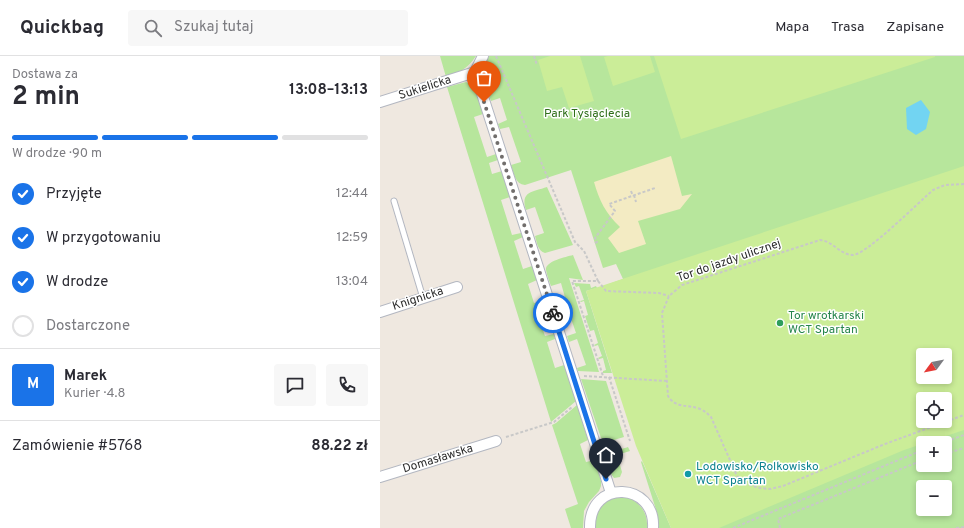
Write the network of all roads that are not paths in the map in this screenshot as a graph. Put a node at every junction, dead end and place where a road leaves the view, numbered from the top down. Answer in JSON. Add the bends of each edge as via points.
{"nodes":[{"id":1,"x":483,"y":56,"type":"edge"},
{"id":2,"x":475,"y":72,"type":"junction"},
{"id":3,"x":380,"y":102,"type":"edge"},
{"id":4,"x":394,"y":201,"type":"dead end"},
{"id":5,"x":457,"y":287,"type":"dead end"},
{"id":6,"x":423,"y":298,"type":"junction"},
{"id":7,"x":380,"y":312,"type":"edge"},
{"id":8,"x":496,"y":441,"type":"road end"},
{"id":9,"x":380,"y":476,"type":"edge"},
{"id":10,"x":611,"y":493,"type":"junction"},
{"id":11,"x":590,"y":528,"type":"edge"},
{"id":12,"x":653,"y":528,"type":"edge"}],
"edges":[{"from":1,"to":2,"type":"street"},
{"from":2,"to":3,"type":"street","name":"Sukielicka"},
{"from":2,"to":10,"type":"street"},
{"from":4,"to":6,"type":"lane"},
{"from":5,"to":6,"type":"street","name":"Knignicka"},
{"from":6,"to":7,"type":"street","name":"Knignicka"},
{"from":8,"to":9,"type":"street","name":"Domasławska"},
{"from":10,"to":11,"type":"street","via":[[601,498],[594,507],[590,517]]},
{"from":10,"to":12,"type":"street","via":[[625,492],[639,497],[651,512]]}]}
